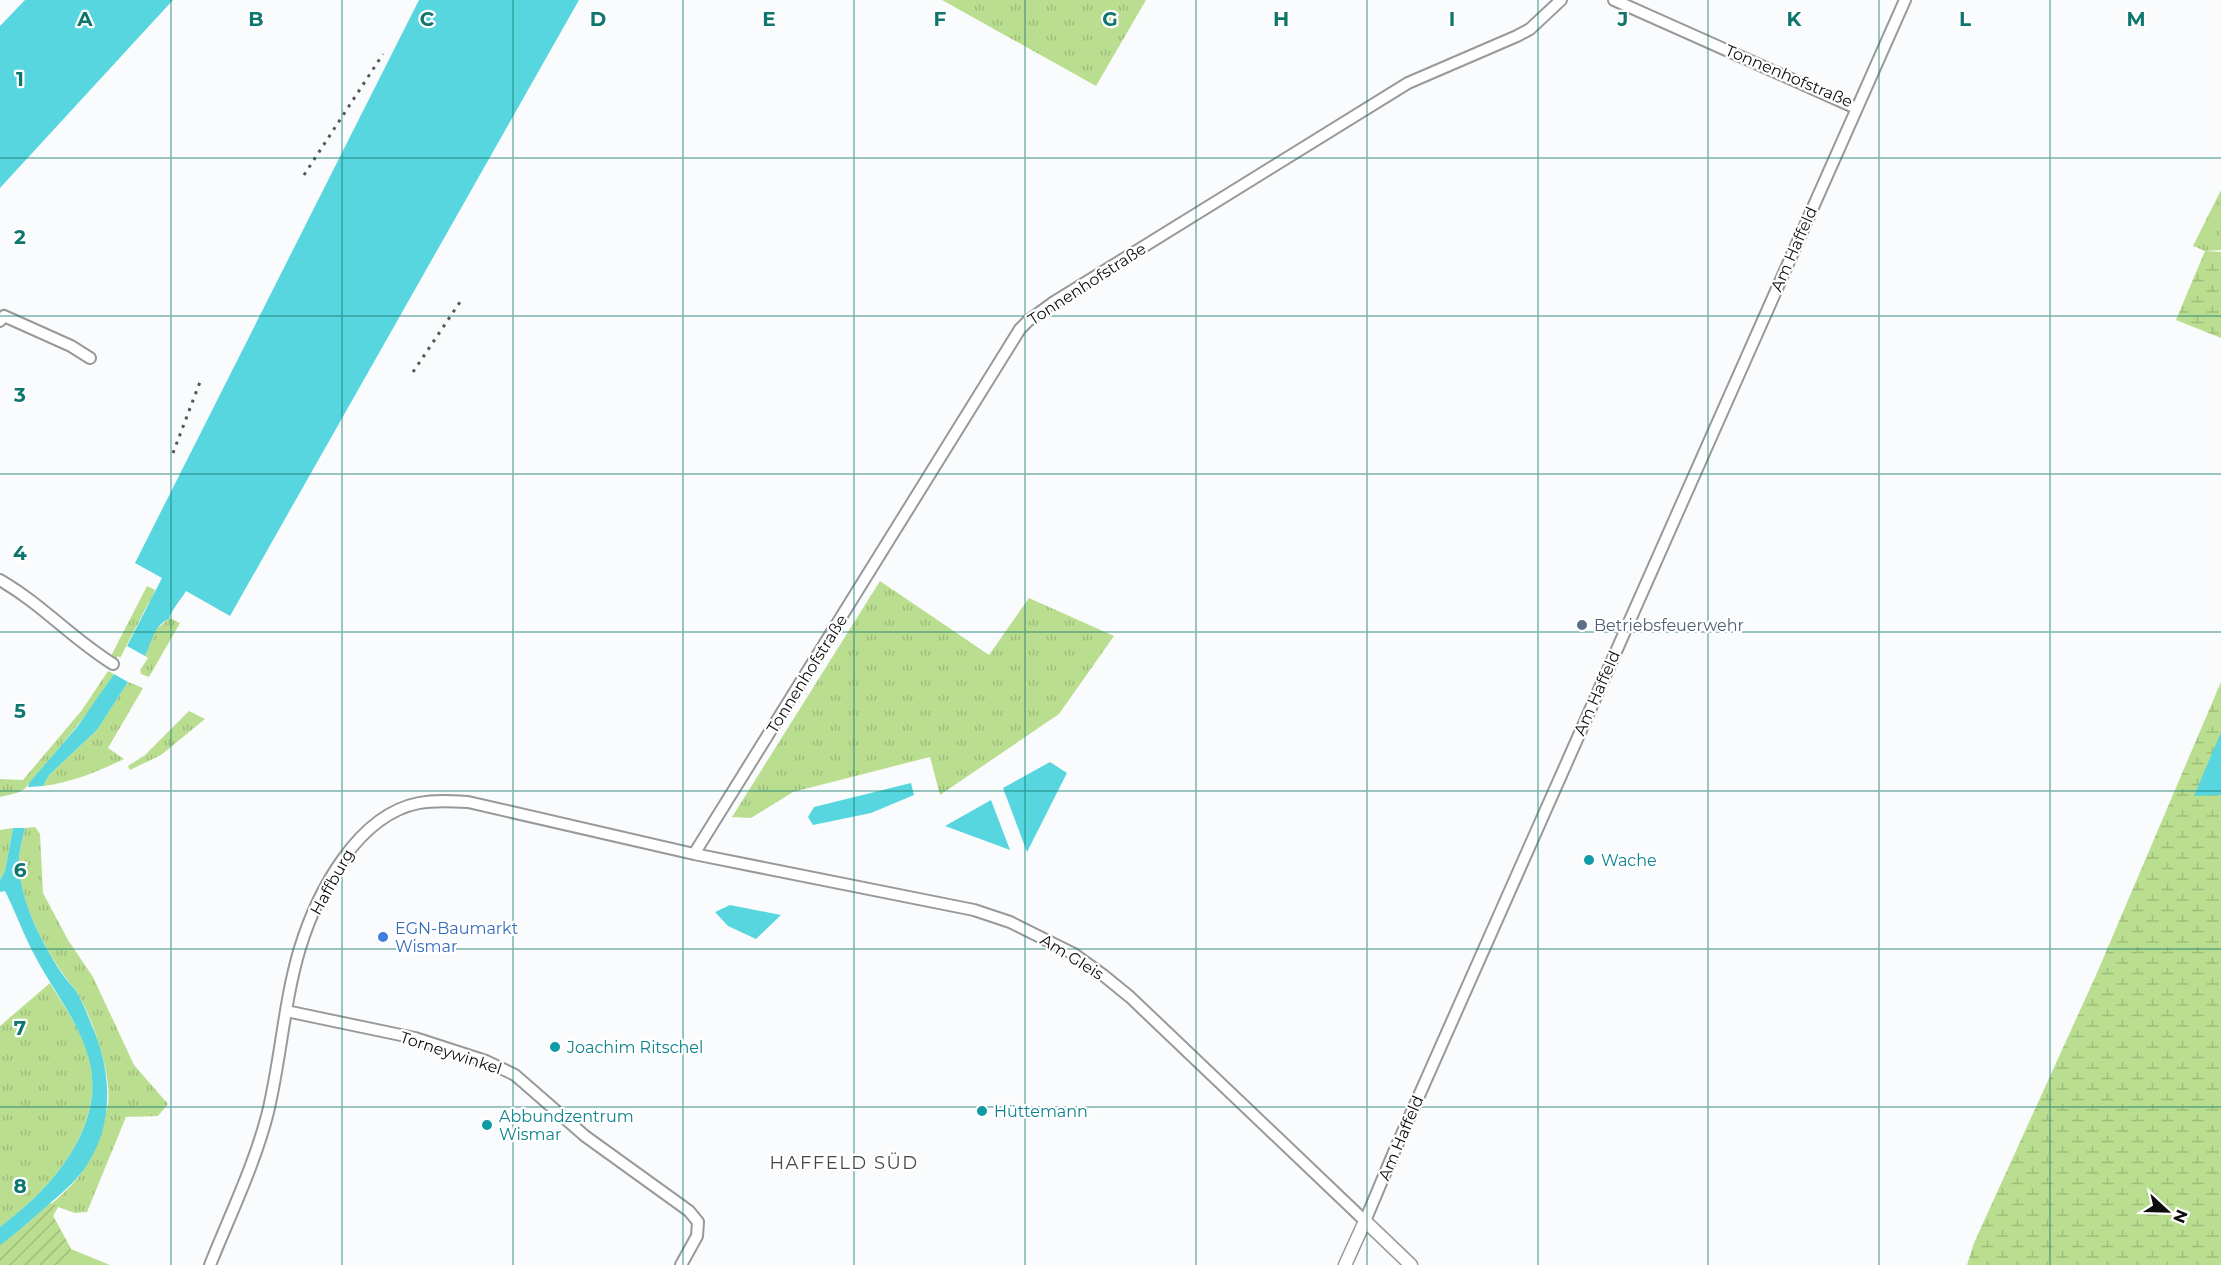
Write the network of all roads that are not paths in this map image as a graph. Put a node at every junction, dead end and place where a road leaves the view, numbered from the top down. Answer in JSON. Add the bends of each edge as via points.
{"nodes":[{"id":1,"x":1561,"y":0,"type":"edge"},
{"id":2,"x":1614,"y":0,"type":"edge"},
{"id":3,"x":1905,"y":0,"type":"edge"},
{"id":4,"x":1856,"y":108,"type":"junction"},
{"id":5,"x":0,"y":321,"type":"edge"},
{"id":6,"x":90,"y":358,"type":"dead end"},
{"id":7,"x":0,"y":580,"type":"edge"},
{"id":8,"x":113,"y":664,"type":"dead end"},
{"id":9,"x":694,"y":854,"type":"junction"},
{"id":10,"x":286,"y":1011,"type":"junction"},
{"id":11,"x":1365,"y":1221,"type":"junction"},
{"id":12,"x":210,"y":1265,"type":"edge"},
{"id":13,"x":681,"y":1265,"type":"edge"},
{"id":14,"x":1345,"y":1265,"type":"edge"},
{"id":15,"x":1411,"y":1265,"type":"edge"}],
"edges":[{"from":1,"to":9,"type":"street","name":"Tonnenhofstraße","via":[[1530,29],[1408,83],[1028,321]]},
{"from":2,"to":4,"type":"street","name":"Tonnenhofstraße"},
{"from":3,"to":4,"type":"street","name":"Tonnenhofstraße"},
{"from":4,"to":11,"type":"street","name":"Am Haffeld"},
{"from":5,"to":6,"type":"street","via":[[4,316]]},
{"from":7,"to":8,"type":"street","via":[[37,603],[86,647]]},
{"from":9,"to":10,"type":"street","name":"Haffburg","via":[[468,802],[441,800],[408,807],[379,820],[347,852],[300,947]]},
{"from":9,"to":11,"type":"street","name":"Am Gleis","via":[[974,910],[1010,922],[1074,954],[1130,998]]},
{"from":10,"to":12,"type":"street","name":"Haffburg","via":[[266,1119]]},
{"from":10,"to":13,"type":"street","name":"Torneywinkel","via":[[415,1038],[486,1061],[515,1075],[585,1136],[689,1211],[698,1222],[697,1236]]},
{"from":11,"to":14,"type":"street"},
{"from":11,"to":15,"type":"street"}]}
